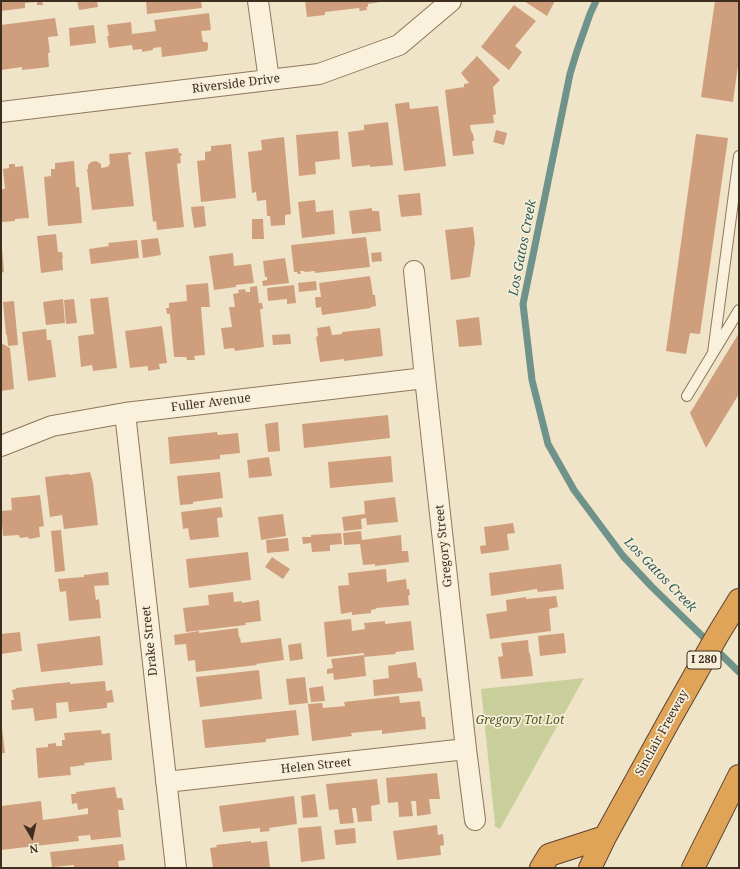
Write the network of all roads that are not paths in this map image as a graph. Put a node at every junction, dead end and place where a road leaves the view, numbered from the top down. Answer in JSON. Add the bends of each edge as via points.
{"nodes":[{"id":1,"x":258,"y":1,"type":"edge"},
{"id":2,"x":451,"y":1,"type":"edge"},
{"id":3,"x":269,"y":80,"type":"junction"},
{"id":4,"x":1,"y":112,"type":"edge"},
{"id":5,"x":739,"y":156,"type":"edge"},
{"id":6,"x":414,"y":271,"type":"dead end"},
{"id":7,"x":739,"y":310,"type":"edge"},
{"id":8,"x":713,"y":353,"type":"junction"},
{"id":9,"x":425,"y":378,"type":"junction"},
{"id":10,"x":687,"y":396,"type":"dead end"},
{"id":11,"x":125,"y":413,"type":"junction"},
{"id":12,"x":1,"y":446,"type":"edge"},
{"id":13,"x":739,"y":600,"type":"edge"},
{"id":14,"x":466,"y":749,"type":"junction"},
{"id":15,"x":738,"y":778,"type":"edge"},
{"id":16,"x":166,"y":782,"type":"junction"},
{"id":17,"x":475,"y":820,"type":"dead end"},
{"id":18,"x":605,"y":837,"type":"junction"},
{"id":19,"x":176,"y":868,"type":"edge"},
{"id":20,"x":541,"y":868,"type":"edge"},
{"id":21,"x":590,"y":868,"type":"edge"},
{"id":22,"x":693,"y":868,"type":"edge"}],
"edges":[{"from":1,"to":3,"type":"street"},
{"from":2,"to":3,"type":"street","name":"Riverside Drive","via":[[400,45],[319,74]]},
{"from":3,"to":4,"type":"street","name":"Riverside Drive"},
{"from":5,"to":8,"type":"lane"},
{"from":6,"to":9,"type":"street","name":"Gregory Street"},
{"from":7,"to":8,"type":"lane"},
{"from":8,"to":10,"type":"lane"},
{"from":9,"to":11,"type":"street","name":"Fuller Avenue"},
{"from":9,"to":14,"type":"street","name":"Gregory Street"},
{"from":11,"to":12,"type":"street","name":"Fuller Avenue","via":[[52,426]]},
{"from":11,"to":16,"type":"street","name":"Drake Street"},
{"from":13,"to":18,"type":"highway","name":"Sinclair Freeway","number":"I 280"},
{"from":14,"to":16,"type":"street","name":"Helen Street"},
{"from":14,"to":17,"type":"street","name":"Gregory Street"},
{"from":15,"to":22,"type":"highway"},
{"from":16,"to":19,"type":"street","name":"Drake Street"},
{"from":18,"to":20,"type":"highway","via":[[549,854]]},
{"from":18,"to":21,"type":"highway","name":"Sinclair Freeway","number":"I 280"}]}
